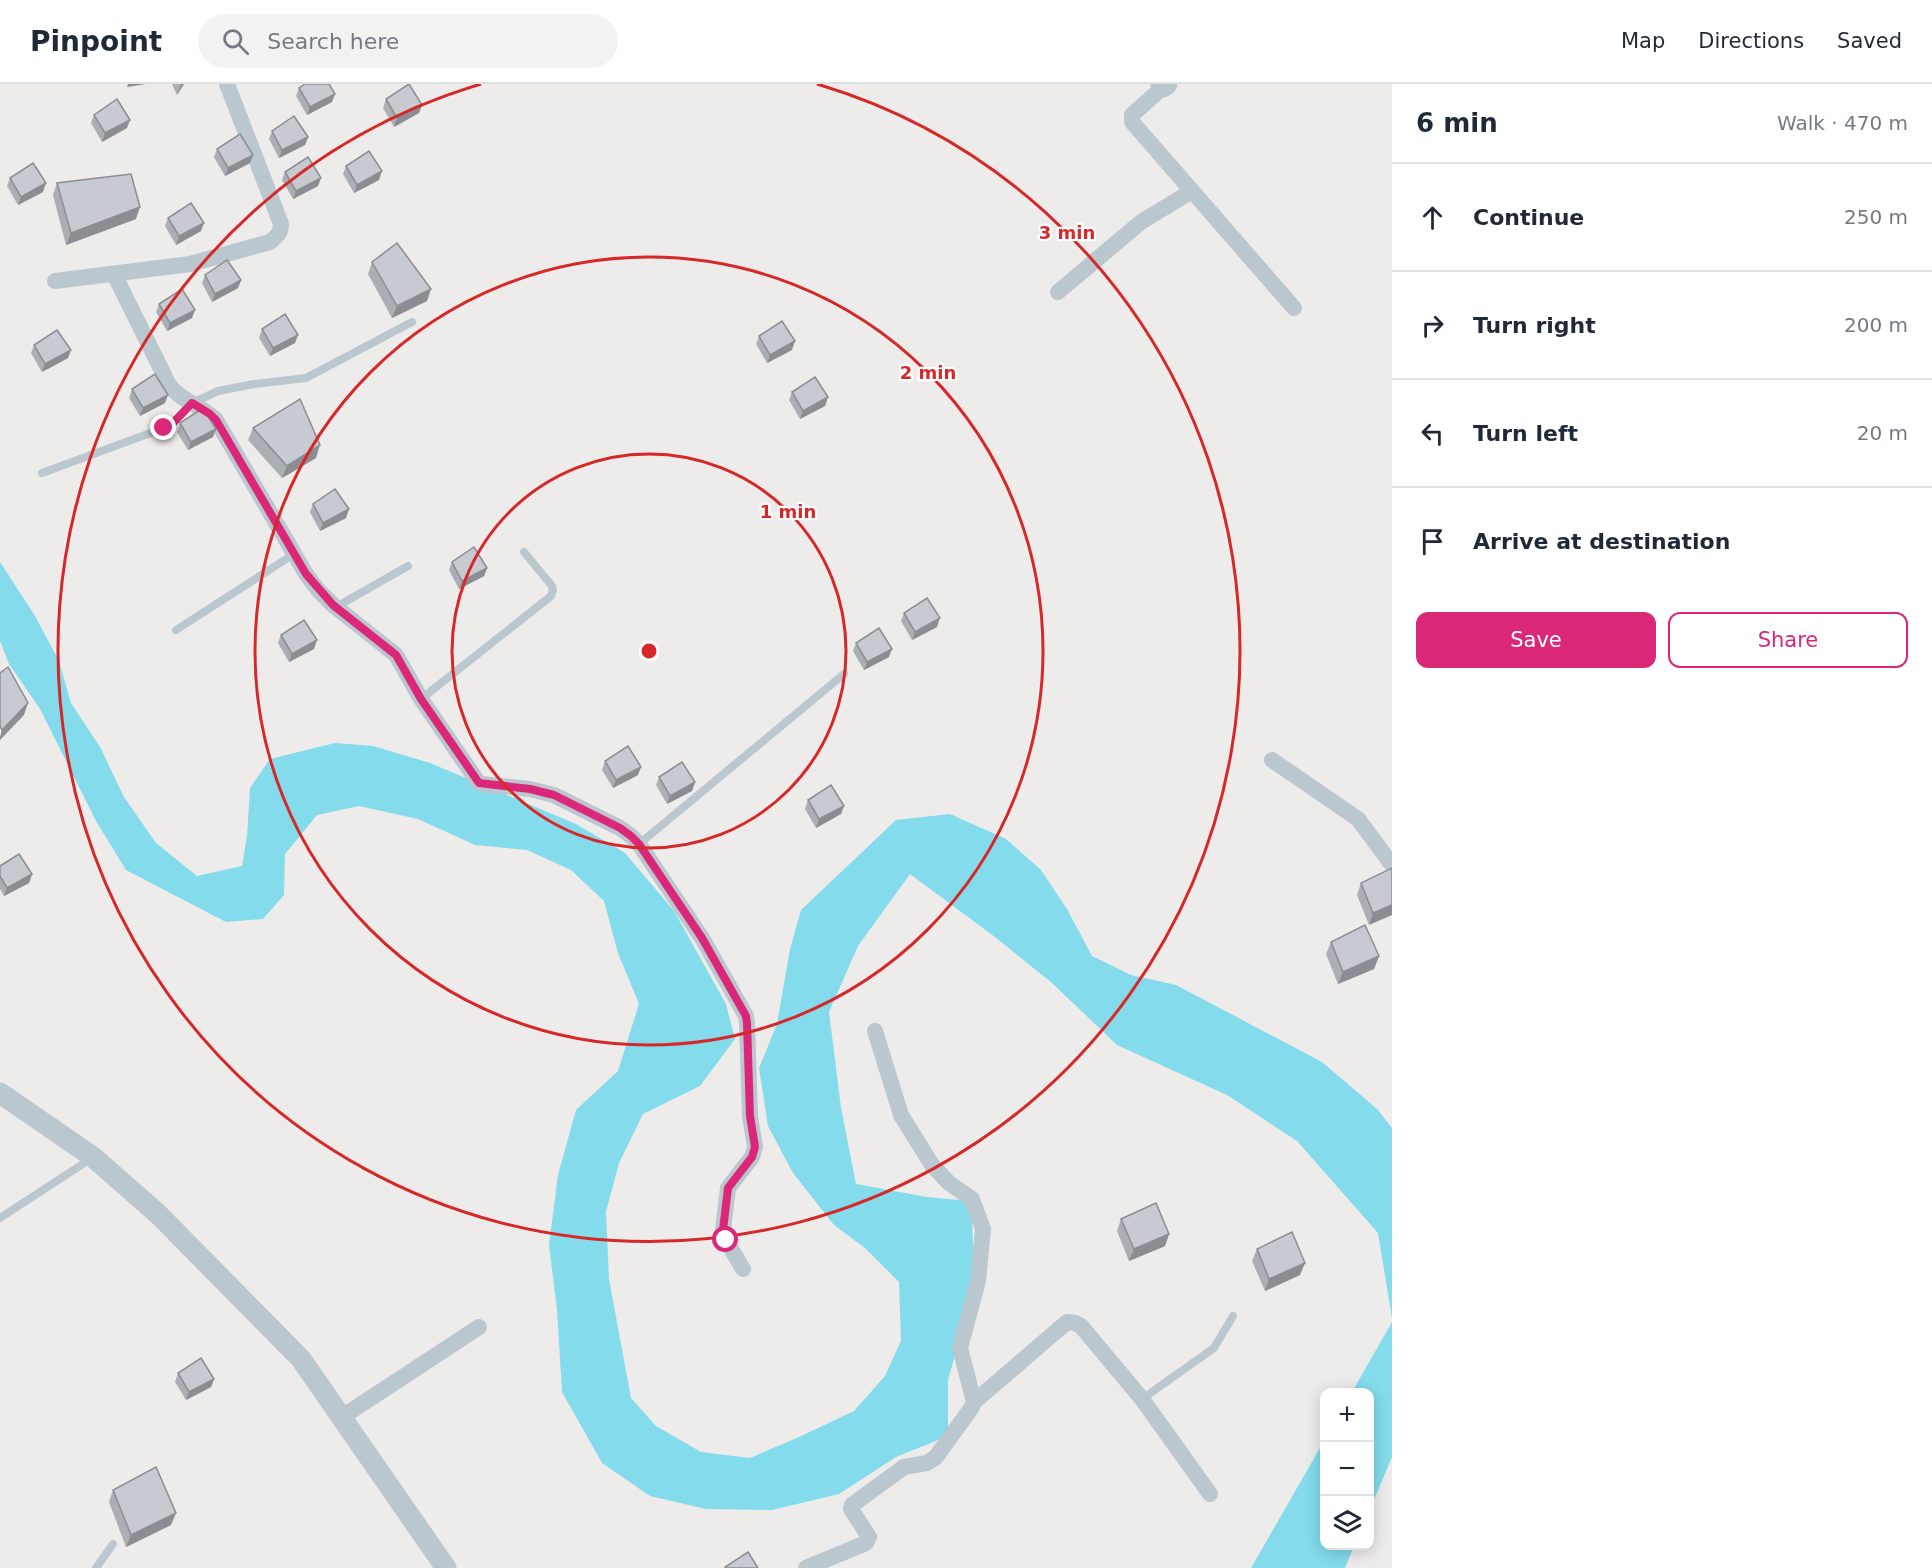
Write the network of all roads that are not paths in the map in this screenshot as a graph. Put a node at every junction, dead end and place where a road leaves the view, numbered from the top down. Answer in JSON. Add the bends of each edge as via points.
{"nodes":[{"id":1,"x":227,"y":84,"type":"edge"},
{"id":2,"x":1164,"y":85,"type":"edge"},
{"id":3,"x":1192,"y":190,"type":"junction"},
{"id":4,"x":114,"y":274,"type":"junction"},
{"id":5,"x":55,"y":281,"type":"dead end"},
{"id":6,"x":1058,"y":292,"type":"dead end"},
{"id":7,"x":1294,"y":308,"type":"dead end"},
{"id":8,"x":412,"y":322,"type":"dead end"},
{"id":9,"x":192,"y":403,"type":"junction"},
{"id":10,"x":42,"y":473,"type":"dead end"},
{"id":11,"x":524,"y":552,"type":"dead end"},
{"id":12,"x":294,"y":554,"type":"junction"},
{"id":13,"x":408,"y":566,"type":"dead end"},
{"id":14,"x":336,"y":608,"type":"junction"},
{"id":15,"x":176,"y":630,"type":"dead end"},
{"id":16,"x":844,"y":674,"type":"dead end"},
{"id":17,"x":421,"y":699,"type":"junction"},
{"id":18,"x":1272,"y":760,"type":"dead end"},
{"id":19,"x":639,"y":844,"type":"junction"},
{"id":20,"x":1392,"y":865,"type":"edge"},
{"id":21,"x":875,"y":1030,"type":"dead end"},
{"id":22,"x":0,"y":1093,"type":"edge"},
{"id":23,"x":93,"y":1157,"type":"junction"},
{"id":24,"x":0,"y":1218,"type":"edge"},
{"id":25,"x":743,"y":1269,"type":"dead end"},
{"id":26,"x":1233,"y":1316,"type":"dead end"},
{"id":27,"x":479,"y":1327,"type":"dead end"},
{"id":28,"x":1142,"y":1400,"type":"junction"},
{"id":29,"x":974,"y":1402,"type":"junction"},
{"id":30,"x":342,"y":1417,"type":"junction"},
{"id":31,"x":1210,"y":1494,"type":"dead end"},
{"id":32,"x":113,"y":1544,"type":"dead end"},
{"id":33,"x":96,"y":1568,"type":"edge"},
{"id":34,"x":446,"y":1568,"type":"edge"},
{"id":35,"x":806,"y":1568,"type":"edge"}],
"edges":[{"from":1,"to":4,"type":"street","via":[[281,231],[270,242],[190,264]]},
{"from":2,"to":3,"type":"street","via":[[1132,115],[1132,122]]},
{"from":3,"to":6,"type":"street","via":[[1141,222]]},
{"from":3,"to":7,"type":"street"},
{"from":4,"to":5,"type":"street"},
{"from":4,"to":9,"type":"street","via":[[169,385]]},
{"from":8,"to":9,"type":"lane","via":[[306,378],[223,388]]},
{"from":9,"to":10,"type":"lane","via":[[164,428]]},
{"from":9,"to":12,"type":"street","via":[[216,420]]},
{"from":11,"to":17,"type":"lane","via":[[552,585],[551,596]]},
{"from":12,"to":14,"type":"street","via":[[318,590]]},
{"from":12,"to":15,"type":"lane"},
{"from":13,"to":14,"type":"lane"},
{"from":14,"to":17,"type":"street","via":[[396,655]]},
{"from":16,"to":19,"type":"lane"},
{"from":17,"to":19,"type":"street","via":[[479,783],[554,795],[620,828]]},
{"from":18,"to":20,"type":"street","via":[[1352,813]]},
{"from":19,"to":25,"type":"street","via":[[702,938],[747,1020],[750,1116],[755,1147],[728,1188],[723,1230]]},
{"from":21,"to":29,"type":"street","via":[[901,1115],[932,1165],[972,1199],[983,1228],[978,1281],[960,1348]]},
{"from":22,"to":23,"type":"street"},
{"from":23,"to":24,"type":"lane"},
{"from":23,"to":30,"type":"street","via":[[158,1214],[301,1359]]},
{"from":26,"to":28,"type":"lane","via":[[1214,1348]]},
{"from":27,"to":30,"type":"street"},
{"from":28,"to":29,"type":"street","via":[[1081,1326],[1067,1322]]},
{"from":28,"to":31,"type":"street"},
{"from":29,"to":35,"type":"street","via":[[936,1457],[927,1463],[904,1467],[852,1505],[869,1537],[866,1543]]},
{"from":30,"to":34,"type":"street"},
{"from":32,"to":33,"type":"lane"}]}
